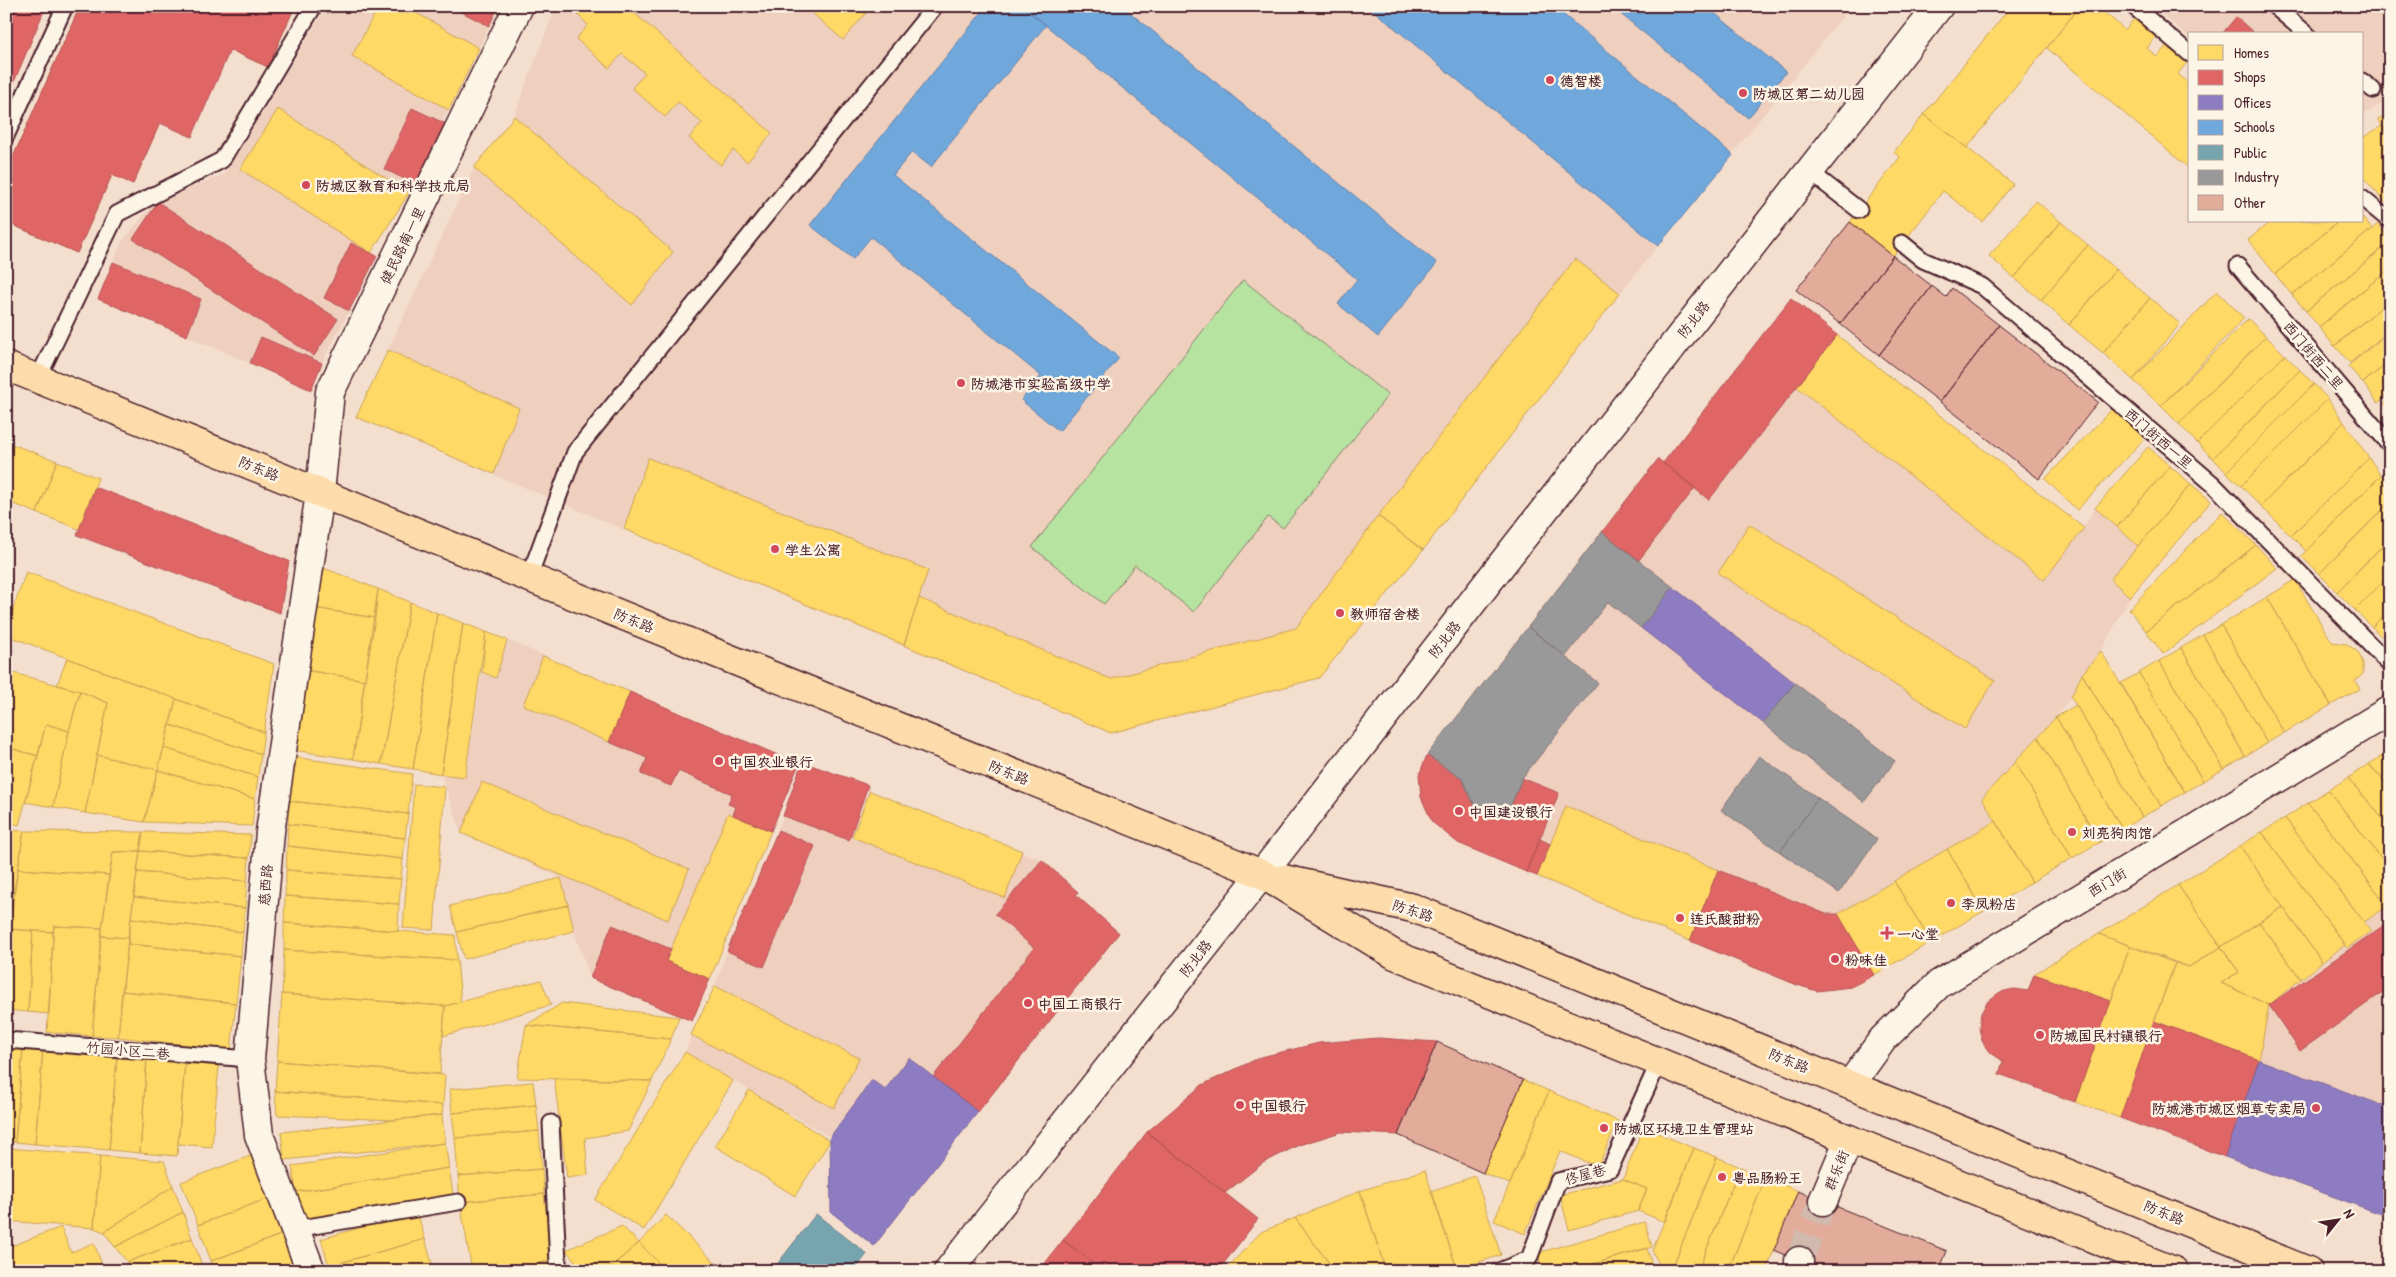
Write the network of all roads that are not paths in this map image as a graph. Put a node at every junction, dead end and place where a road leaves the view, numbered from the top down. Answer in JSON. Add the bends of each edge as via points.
{"nodes":[{"id":1,"x":65,"y":6,"type":"edge"},
{"id":2,"x":314,"y":6,"type":"edge"},
{"id":3,"x":519,"y":6,"type":"edge"},
{"id":4,"x":935,"y":6,"type":"edge"},
{"id":5,"x":1938,"y":6,"type":"edge"},
{"id":6,"x":2133,"y":6,"type":"edge"},
{"id":7,"x":2274,"y":6,"type":"edge"},
{"id":8,"x":2305,"y":32,"type":"edge"},
{"id":9,"x":2188,"y":52,"type":"edge"},
{"id":10,"x":6,"y":136,"type":"edge"},
{"id":11,"x":1809,"y":171,"type":"junction"},
{"id":12,"x":2364,"y":200,"type":"edge"},
{"id":13,"x":1859,"y":210,"type":"dead end"},
{"id":14,"x":2390,"y":221,"type":"edge"},
{"id":15,"x":1902,"y":243,"type":"dead end"},
{"id":16,"x":2238,"y":266,"type":"dead end"},
{"id":17,"x":6,"y":366,"type":"edge"},
{"id":18,"x":38,"y":378,"type":"junction"},
{"id":19,"x":2390,"y":444,"type":"edge"},
{"id":20,"x":320,"y":493,"type":"junction"},
{"id":21,"x":529,"y":577,"type":"junction"},
{"id":22,"x":2390,"y":665,"type":"edge"},
{"id":23,"x":2390,"y":710,"type":"edge"},
{"id":24,"x":1262,"y":874,"type":"junction"},
{"id":25,"x":6,"y":1040,"type":"edge"},
{"id":26,"x":250,"y":1060,"type":"junction"},
{"id":27,"x":1659,"y":1062,"type":"junction"},
{"id":28,"x":1850,"y":1085,"type":"junction"},
{"id":29,"x":551,"y":1123,"type":"dead end"},
{"id":30,"x":1849,"y":1139,"type":"junction"},
{"id":31,"x":1823,"y":1201,"type":"tunnel mouth"},
{"id":32,"x":458,"y":1202,"type":"dead end"},
{"id":33,"x":295,"y":1230,"type":"junction"},
{"id":34,"x":311,"y":1271,"type":"edge"},
{"id":35,"x":561,"y":1271,"type":"edge"},
{"id":36,"x":948,"y":1271,"type":"edge"},
{"id":37,"x":1499,"y":1271,"type":"edge"},
{"id":38,"x":2174,"y":1271,"type":"edge"},
{"id":39,"x":2308,"y":1271,"type":"edge"}],
"edges":[{"from":1,"to":10,"type":"lane"},
{"from":2,"to":18,"type":"lane","via":[[222,160],[117,214]]},
{"from":3,"to":20,"type":"street","name":"健民路南一里","via":[[330,392]]},
{"from":4,"to":21,"type":"lane","via":[[575,452]]},
{"from":5,"to":11,"type":"street","name":"防北路"},
{"from":6,"to":9,"type":"lane"},
{"from":7,"to":8,"type":"lane"},
{"from":11,"to":13,"type":"lane"},
{"from":11,"to":24,"type":"street","name":"防北路"},
{"from":12,"to":14,"type":"lane"},
{"from":15,"to":22,"type":"lane","name":"西门街西一里","via":[[1923,260],[1982,286],[2213,484]]},
{"from":16,"to":19,"type":"lane","name":"西门街西二里"},
{"from":17,"to":18,"type":"main road","name":"防东路"},
{"from":18,"to":20,"type":"main road","name":"防东路"},
{"from":20,"to":21,"type":"main road","name":"防东路"},
{"from":20,"to":26,"type":"street","name":"慈西路","via":[[270,832]]},
{"from":21,"to":24,"type":"main road","name":"防东路"},
{"from":23,"to":28,"type":"street","name":"西门街","via":[[1939,984],[1884,1039]]},
{"from":24,"to":27,"type":"main road","name":"防东路","via":[[1395,955]]},
{"from":24,"to":28,"type":"main road","name":"防东路","via":[[1413,908]]},
{"from":24,"to":36,"type":"street","name":"防北路"},
{"from":25,"to":26,"type":"lane","name":"竹园小区二巷"},
{"from":26,"to":33,"type":"street","name":"慈西路","via":[[259,1135]]},
{"from":27,"to":30,"type":"main road","name":"防东路"},
{"from":27,"to":37,"type":"lane","name":"佟屋巷","via":[[1610,1169],[1558,1181],[1529,1259]]},
{"from":28,"to":39,"type":"main road","name":"防东路"},
{"from":29,"to":35,"type":"lane"},
{"from":30,"to":31,"type":"street","name":"群乐街"},
{"from":30,"to":38,"type":"main road","name":"防东路"},
{"from":32,"to":33,"type":"lane"},
{"from":33,"to":34,"type":"street","name":"慈西路"}]}
